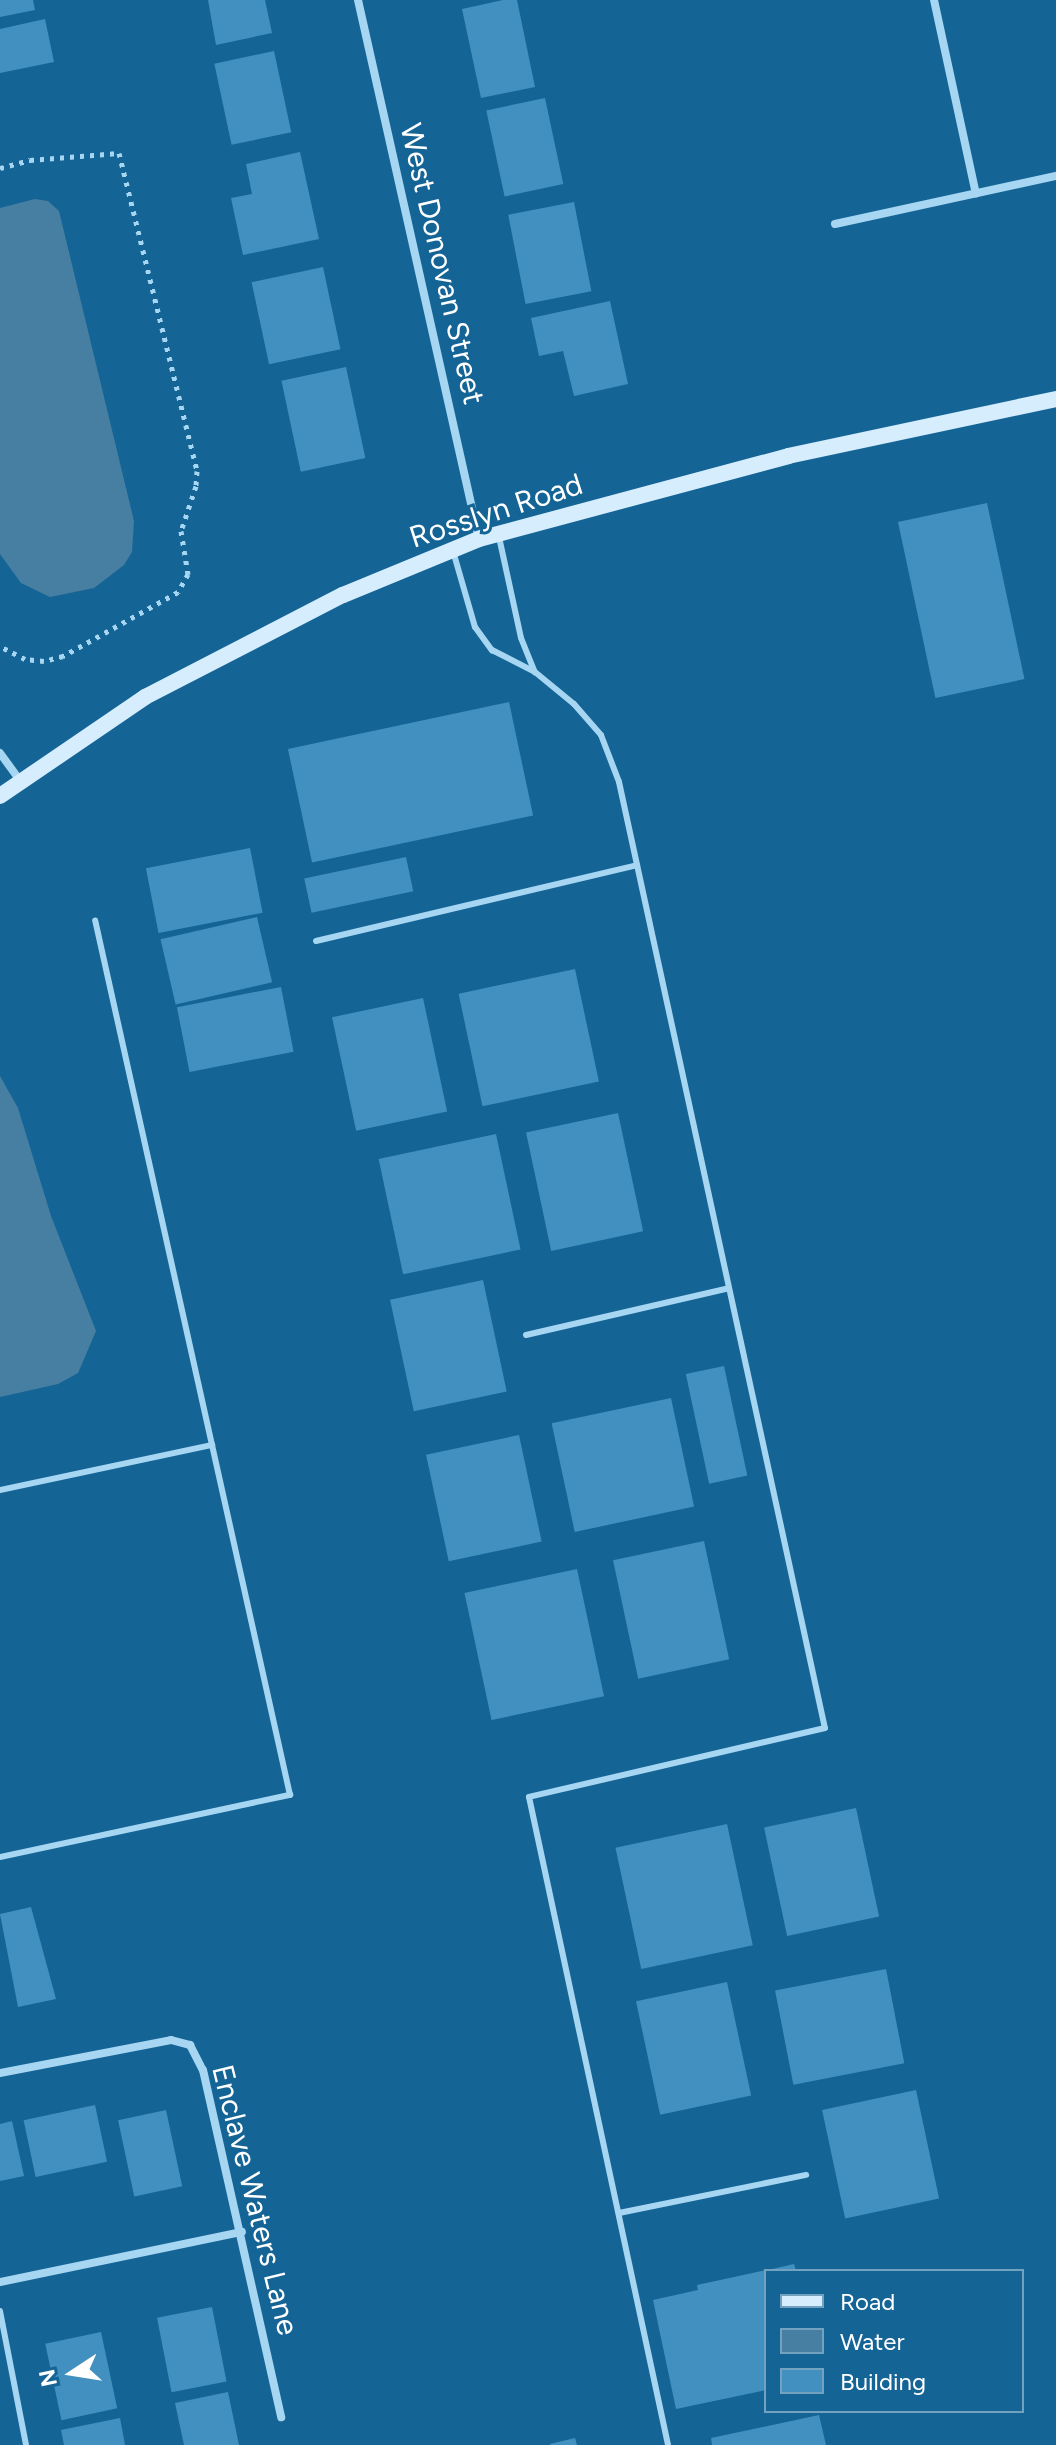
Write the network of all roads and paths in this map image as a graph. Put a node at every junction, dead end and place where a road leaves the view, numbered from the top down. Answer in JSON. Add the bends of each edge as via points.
{"nodes":[{"id":1,"x":358,"y":0,"type":"edge"},
{"id":2,"x":934,"y":0,"type":"edge"},
{"id":3,"x":0,"y":168,"type":"edge"},
{"id":4,"x":1056,"y":176,"type":"edge"},
{"id":5,"x":976,"y":194,"type":"junction"},
{"id":6,"x":835,"y":224,"type":"dead end"},
{"id":7,"x":1056,"y":399,"type":"edge"},
{"id":8,"x":498,"y":534,"type":"junction"},
{"id":9,"x":479,"y":539,"type":"junction"},
{"id":10,"x":453,"y":550,"type":"junction"},
{"id":11,"x":0,"y":646,"type":"edge"},
{"id":12,"x":535,"y":672,"type":"junction"},
{"id":13,"x":0,"y":753,"type":"edge"},
{"id":14,"x":20,"y":781,"type":"junction"},
{"id":15,"x":0,"y":796,"type":"edge"},
{"id":16,"x":637,"y":865,"type":"junction"},
{"id":17,"x":95,"y":920,"type":"dead end"},
{"id":18,"x":316,"y":941,"type":"dead end"},
{"id":19,"x":729,"y":1288,"type":"junction"},
{"id":20,"x":526,"y":1335,"type":"dead end"},
{"id":21,"x":212,"y":1445,"type":"junction"},
{"id":22,"x":0,"y":1490,"type":"edge"},
{"id":23,"x":0,"y":1857,"type":"edge"},
{"id":24,"x":0,"y":2073,"type":"edge"},
{"id":25,"x":806,"y":2175,"type":"dead end"},
{"id":26,"x":619,"y":2213,"type":"junction"},
{"id":27,"x":242,"y":2232,"type":"junction"},
{"id":28,"x":0,"y":2282,"type":"edge"},
{"id":29,"x":0,"y":2311,"type":"edge"},
{"id":30,"x":281,"y":2417,"type":"dead end"},
{"id":31,"x":26,"y":2445,"type":"edge"},
{"id":32,"x":668,"y":2445,"type":"edge"}],
"edges":[{"from":1,"to":9,"type":"street","name":"West Donovan Street"},
{"from":2,"to":5,"type":"street"},
{"from":3,"to":11,"type":"path","via":[[30,160],[119,153],[197,471],[181,531],[188,574],[178,592],[63,656],[25,659]]},
{"from":4,"to":5,"type":"street"},
{"from":5,"to":6,"type":"street"},
{"from":7,"to":8,"type":"street","name":"Rosslyn Road","via":[[788,456]]},
{"from":8,"to":9,"type":"street","name":"Rosslyn Road"},
{"from":8,"to":12,"type":"lane","via":[[521,638]]},
{"from":9,"to":10,"type":"street","name":"Rosslyn Road"},
{"from":10,"to":12,"type":"lane","via":[[475,627],[492,650]]},
{"from":10,"to":14,"type":"street","name":"Rosslyn Road","via":[[343,595],[145,697]]},
{"from":12,"to":16,"type":"lane","via":[[601,735],[619,782]]},
{"from":13,"to":14,"type":"street"},
{"from":14,"to":15,"type":"street","name":"Rosslyn Road"},
{"from":16,"to":18,"type":"lane"},
{"from":16,"to":19,"type":"lane"},
{"from":17,"to":21,"type":"lane"},
{"from":19,"to":20,"type":"lane"},
{"from":19,"to":26,"type":"lane","via":[[825,1728],[529,1797]]},
{"from":21,"to":22,"type":"lane"},
{"from":21,"to":23,"type":"lane","via":[[290,1795]]},
{"from":24,"to":27,"type":"street","name":"Enclave Waters Lane","via":[[171,2040],[190,2045],[203,2070]]},
{"from":25,"to":26,"type":"lane"},
{"from":26,"to":32,"type":"lane"},
{"from":27,"to":28,"type":"street"},
{"from":27,"to":30,"type":"street","name":"Enclave Waters Lane"},
{"from":29,"to":31,"type":"lane"}]}
